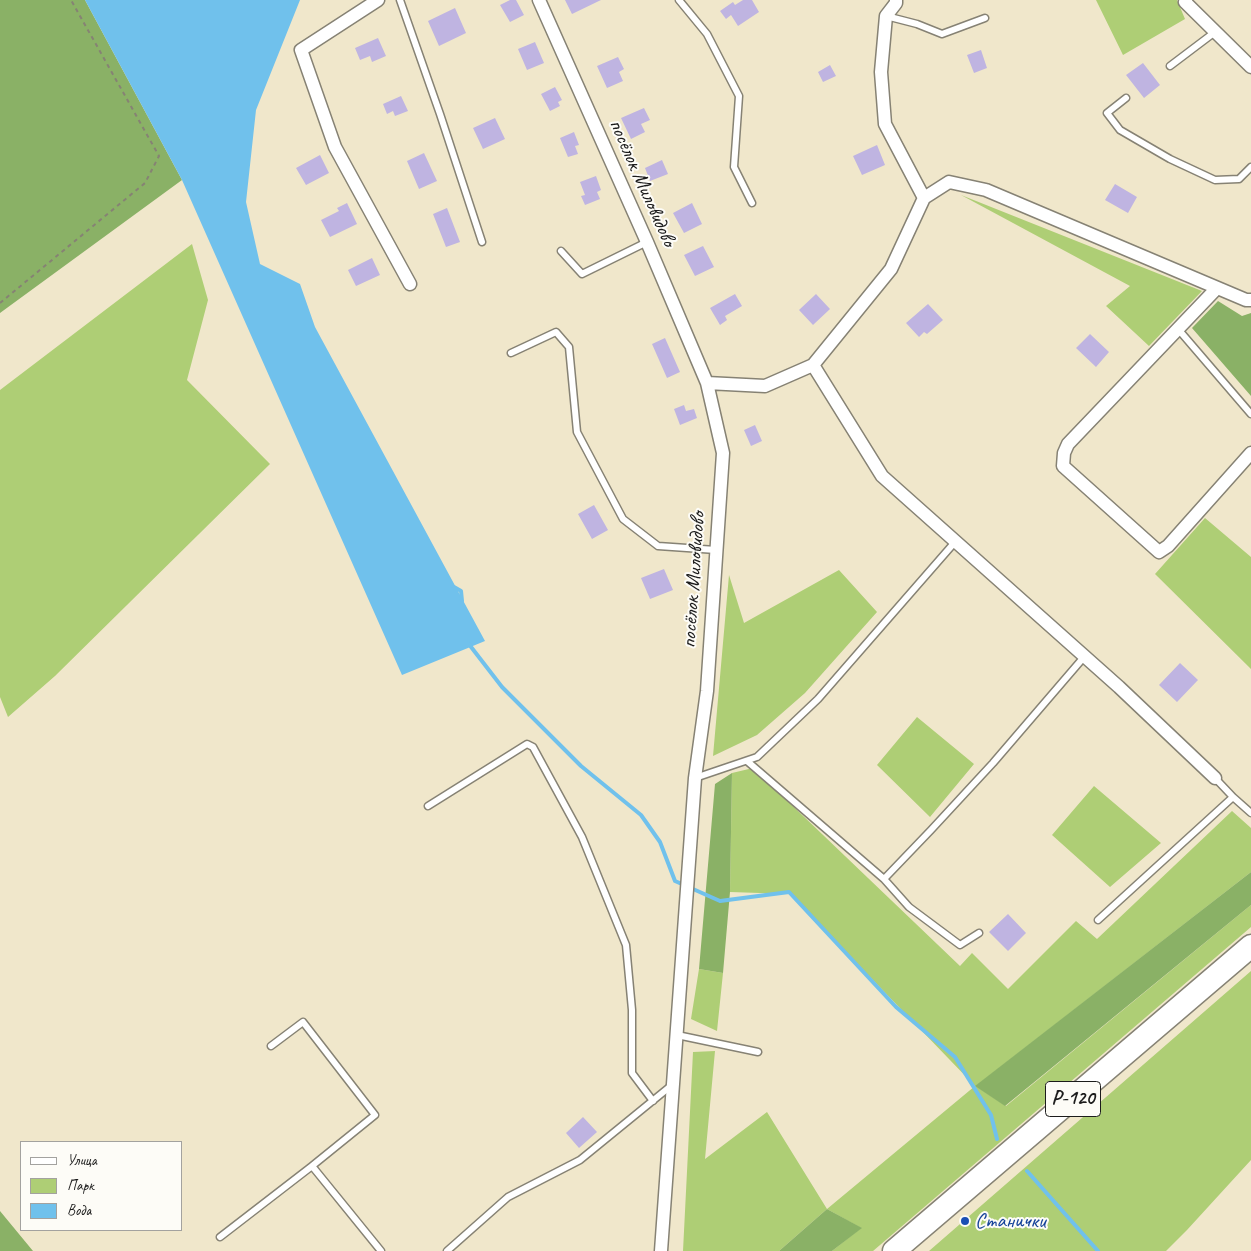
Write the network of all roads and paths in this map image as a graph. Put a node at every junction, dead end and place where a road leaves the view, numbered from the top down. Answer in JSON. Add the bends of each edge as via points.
{"nodes":[{"id":1,"x":71,"y":0,"type":"edge"},
{"id":2,"x":378,"y":0,"type":"edge"},
{"id":3,"x":400,"y":0,"type":"edge"},
{"id":4,"x":539,"y":0,"type":"edge"},
{"id":5,"x":679,"y":0,"type":"edge"},
{"id":6,"x":896,"y":0,"type":"edge"},
{"id":7,"x":1186,"y":0,"type":"edge"},
{"id":8,"x":886,"y":16,"type":"junction"},
{"id":9,"x":985,"y":18,"type":"dead end"},
{"id":10,"x":1215,"y":32,"type":"junction"},
{"id":11,"x":1170,"y":66,"type":"dead end"},
{"id":12,"x":1251,"y":67,"type":"edge"},
{"id":13,"x":1126,"y":98,"type":"dead end"},
{"id":14,"x":1251,"y":167,"type":"edge"},
{"id":15,"x":924,"y":198,"type":"junction"},
{"id":16,"x":752,"y":203,"type":"dead end"},
{"id":17,"x":482,"y":242,"type":"dead end"},
{"id":18,"x":647,"y":242,"type":"junction"},
{"id":19,"x":561,"y":251,"type":"dead end"},
{"id":20,"x":410,"y":284,"type":"dead end"},
{"id":21,"x":1217,"y":288,"type":"junction"},
{"id":22,"x":1251,"y":300,"type":"edge"},
{"id":23,"x":0,"y":303,"type":"edge"},
{"id":24,"x":1178,"y":329,"type":"junction"},
{"id":25,"x":511,"y":353,"type":"dead end"},
{"id":26,"x":813,"y":365,"type":"junction"},
{"id":27,"x":707,"y":383,"type":"junction"},
{"id":28,"x":1251,"y":414,"type":"edge"},
{"id":29,"x":1251,"y":453,"type":"edge"},
{"id":30,"x":956,"y":542,"type":"junction"},
{"id":31,"x":716,"y":550,"type":"junction"},
{"id":32,"x":1084,"y":657,"type":"junction"},
{"id":33,"x":747,"y":761,"type":"junction"},
{"id":34,"x":696,"y":778,"type":"junction"},
{"id":35,"x":1214,"y":778,"type":"joint"},
{"id":36,"x":1233,"y":797,"type":"junction"},
{"id":37,"x":428,"y":806,"type":"dead end"},
{"id":38,"x":1251,"y":813,"type":"edge"},
{"id":39,"x":884,"y":879,"type":"junction"},
{"id":40,"x":1098,"y":920,"type":"dead end"},
{"id":41,"x":979,"y":933,"type":"dead end"},
{"id":42,"x":1251,"y":946,"type":"edge"},
{"id":43,"x":677,"y":1035,"type":"junction"},
{"id":44,"x":271,"y":1046,"type":"dead end"},
{"id":45,"x":758,"y":1052,"type":"dead end"},
{"id":46,"x":673,"y":1085,"type":"junction"},
{"id":47,"x":653,"y":1100,"type":"junction"},
{"id":48,"x":312,"y":1166,"type":"junction"},
{"id":49,"x":220,"y":1237,"type":"dead end"},
{"id":50,"x":381,"y":1251,"type":"edge"},
{"id":51,"x":447,"y":1251,"type":"edge"},
{"id":52,"x":661,"y":1251,"type":"edge"},
{"id":53,"x":894,"y":1251,"type":"edge"}],
"edges":[{"from":1,"to":23,"type":"path","via":[[159,156],[145,183]]},
{"from":2,"to":20,"type":"street","via":[[301,50],[336,147]]},
{"from":3,"to":17,"type":"lane"},
{"from":4,"to":18,"type":"street","name":"посёлок Миловидово"},
{"from":5,"to":16,"type":"lane","via":[[707,34],[739,96],[734,167]]},
{"from":6,"to":8,"type":"street"},
{"from":7,"to":10,"type":"street"},
{"from":8,"to":9,"type":"lane","via":[[942,34]]},
{"from":8,"to":15,"type":"street","via":[[882,72],[885,124]]},
{"from":10,"to":11,"type":"lane"},
{"from":10,"to":12,"type":"street"},
{"from":13,"to":14,"type":"lane","via":[[1107,113],[1120,130],[1170,159],[1215,180],[1239,179]]},
{"from":15,"to":21,"type":"street","via":[[950,182],[986,190]]},
{"from":15,"to":26,"type":"street","via":[[891,268]]},
{"from":18,"to":19,"type":"lane","via":[[582,274]]},
{"from":18,"to":27,"type":"street","name":"посёлок Миловидово"},
{"from":21,"to":22,"type":"street"},
{"from":21,"to":24,"type":"street"},
{"from":24,"to":28,"type":"lane"},
{"from":24,"to":29,"type":"street","via":[[1068,444],[1063,466],[1159,552],[1168,546]]},
{"from":25,"to":31,"type":"lane","via":[[556,332],[569,347],[577,432],[624,519],[658,546]]},
{"from":26,"to":27,"type":"street","via":[[765,386]]},
{"from":26,"to":30,"type":"street","via":[[882,476]]},
{"from":27,"to":31,"type":"street","name":"посёлок Миловидово","via":[[723,453]]},
{"from":30,"to":32,"type":"street"},
{"from":30,"to":33,"type":"lane","via":[[818,699],[757,757]]},
{"from":31,"to":34,"type":"street","name":"посёлок Миловидово","via":[[707,691]]},
{"from":32,"to":35,"type":"street"},
{"from":32,"to":39,"type":"lane","via":[[993,762]]},
{"from":33,"to":34,"type":"lane"},
{"from":33,"to":39,"type":"lane"},
{"from":34,"to":43,"type":"street","name":"посёлок Миловидово"},
{"from":35,"to":36,"type":"lane"},
{"from":36,"to":38,"type":"lane"},
{"from":36,"to":40,"type":"lane"},
{"from":37,"to":47,"type":"lane","via":[[527,744],[533,747],[582,837],[626,945],[632,1010],[632,1073]]},
{"from":39,"to":41,"type":"lane","via":[[909,907],[960,945]]},
{"from":42,"to":53,"type":"highway","number":"Р-120"},
{"from":43,"to":45,"type":"lane"},
{"from":43,"to":46,"type":"street","name":"посёлок Миловидово"},
{"from":44,"to":48,"type":"lane","via":[[303,1022],[375,1115]]},
{"from":46,"to":47,"type":"lane"},
{"from":46,"to":52,"type":"street","name":"посёлок Миловидово"},
{"from":47,"to":51,"type":"lane","via":[[580,1160],[508,1197]]},
{"from":48,"to":49,"type":"lane"},
{"from":48,"to":50,"type":"lane"}]}
